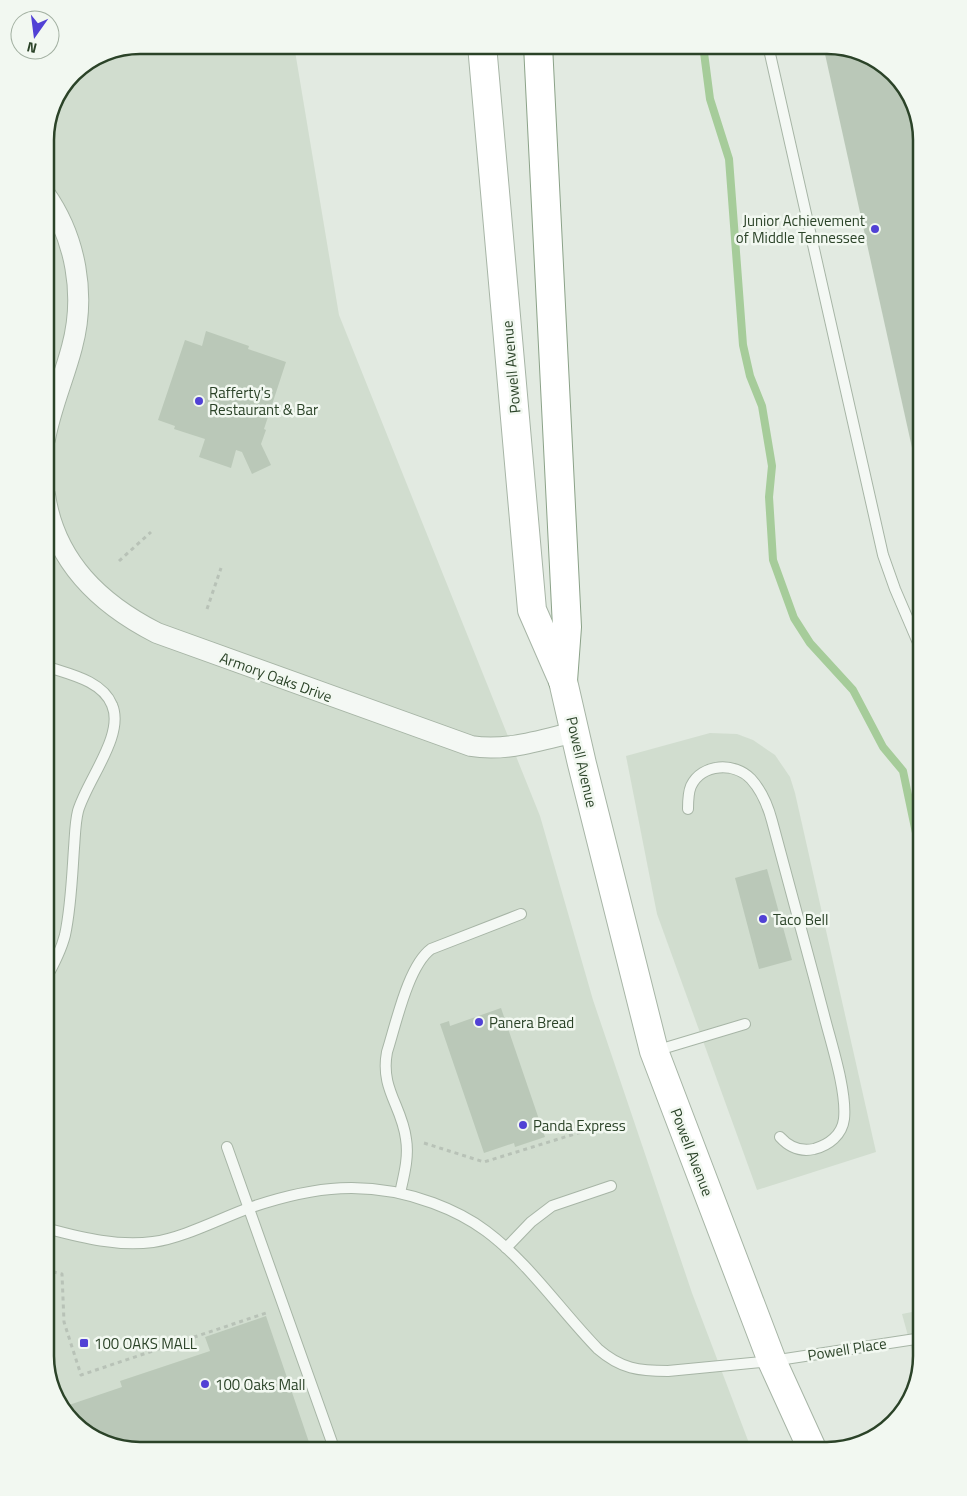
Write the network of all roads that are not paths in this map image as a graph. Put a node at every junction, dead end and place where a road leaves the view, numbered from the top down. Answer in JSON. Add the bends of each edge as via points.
{"nodes":[{"id":1,"x":483,"y":54,"type":"edge"},
{"id":2,"x":538,"y":54,"type":"edge"},
{"id":3,"x":770,"y":54,"type":"edge"},
{"id":4,"x":54,"y":209,"type":"edge"},
{"id":5,"x":54,"y":402,"type":"edge"},
{"id":6,"x":54,"y":542,"type":"edge"},
{"id":7,"x":913,"y":631,"type":"edge"},
{"id":8,"x":54,"y":669,"type":"edge"},
{"id":9,"x":563,"y":681,"type":"junction"},
{"id":10,"x":575,"y":732,"type":"junction"},
{"id":11,"x":688,"y":809,"type":"dead end"},
{"id":12,"x":521,"y":914,"type":"dead end"},
{"id":13,"x":54,"y":964,"type":"edge"},
{"id":14,"x":745,"y":1024,"type":"dead end"},
{"id":15,"x":654,"y":1051,"type":"junction"},
{"id":16,"x":780,"y":1137,"type":"dead end"},
{"id":17,"x":227,"y":1147,"type":"dead end"},
{"id":18,"x":611,"y":1186,"type":"dead end"},
{"id":19,"x":400,"y":1193,"type":"junction"},
{"id":20,"x":249,"y":1208,"type":"junction"},
{"id":21,"x":54,"y":1230,"type":"edge"},
{"id":22,"x":506,"y":1248,"type":"junction"},
{"id":23,"x":913,"y":1339,"type":"edge"},
{"id":24,"x":772,"y":1361,"type":"junction"},
{"id":25,"x":332,"y":1442,"type":"edge"},
{"id":26,"x":809,"y":1442,"type":"edge"}],
"edges":[{"from":1,"to":9,"type":"main road","name":"Powell Avenue","via":[[532,610]]},
{"from":2,"to":9,"type":"main road","via":[[567,627]]},
{"from":3,"to":7,"type":"lane","via":[[884,555]]},
{"from":4,"to":5,"type":"street","via":[[68,239],[78,278],[79,297],[72,346]]},
{"from":6,"to":10,"type":"street","name":"Armory Oaks Drive","via":[[93,590],[110,605],[131,620],[187,645],[471,746],[500,748]]},
{"from":8,"to":13,"type":"lane","via":[[89,682],[104,692],[116,718],[108,748],[78,812],[65,936]]},
{"from":9,"to":10,"type":"main road","name":"Powell Avenue"},
{"from":10,"to":15,"type":"main road","name":"Powell Avenue"},
{"from":11,"to":16,"type":"lane","via":[[688,796],[697,778],[725,766],[750,778],[767,804],[772,820],[832,1048],[844,1118],[836,1138],[819,1148],[798,1149]]},
{"from":12,"to":19,"type":"lane","via":[[431,949],[414,968],[384,1065],[389,1092],[406,1138],[406,1165]]},
{"from":14,"to":15,"type":"lane"},
{"from":15,"to":24,"type":"main road","name":"Powell Avenue"},
{"from":17,"to":20,"type":"lane"},
{"from":18,"to":22,"type":"lane","via":[[552,1206],[530,1222]]},
{"from":19,"to":20,"type":"lane","name":"Powell Place","via":[[379,1188],[325,1189]]},
{"from":19,"to":22,"type":"lane","name":"Powell Place","via":[[466,1218]]},
{"from":20,"to":21,"type":"lane","name":"Powell Place","via":[[155,1242],[113,1243]]},
{"from":20,"to":25,"type":"lane"},
{"from":22,"to":24,"type":"lane","name":"Powell Place","via":[[588,1339],[618,1364],[651,1371]]},
{"from":23,"to":24,"type":"lane","name":"Powell Place"},
{"from":24,"to":26,"type":"main road","name":"Powell Avenue"}]}
